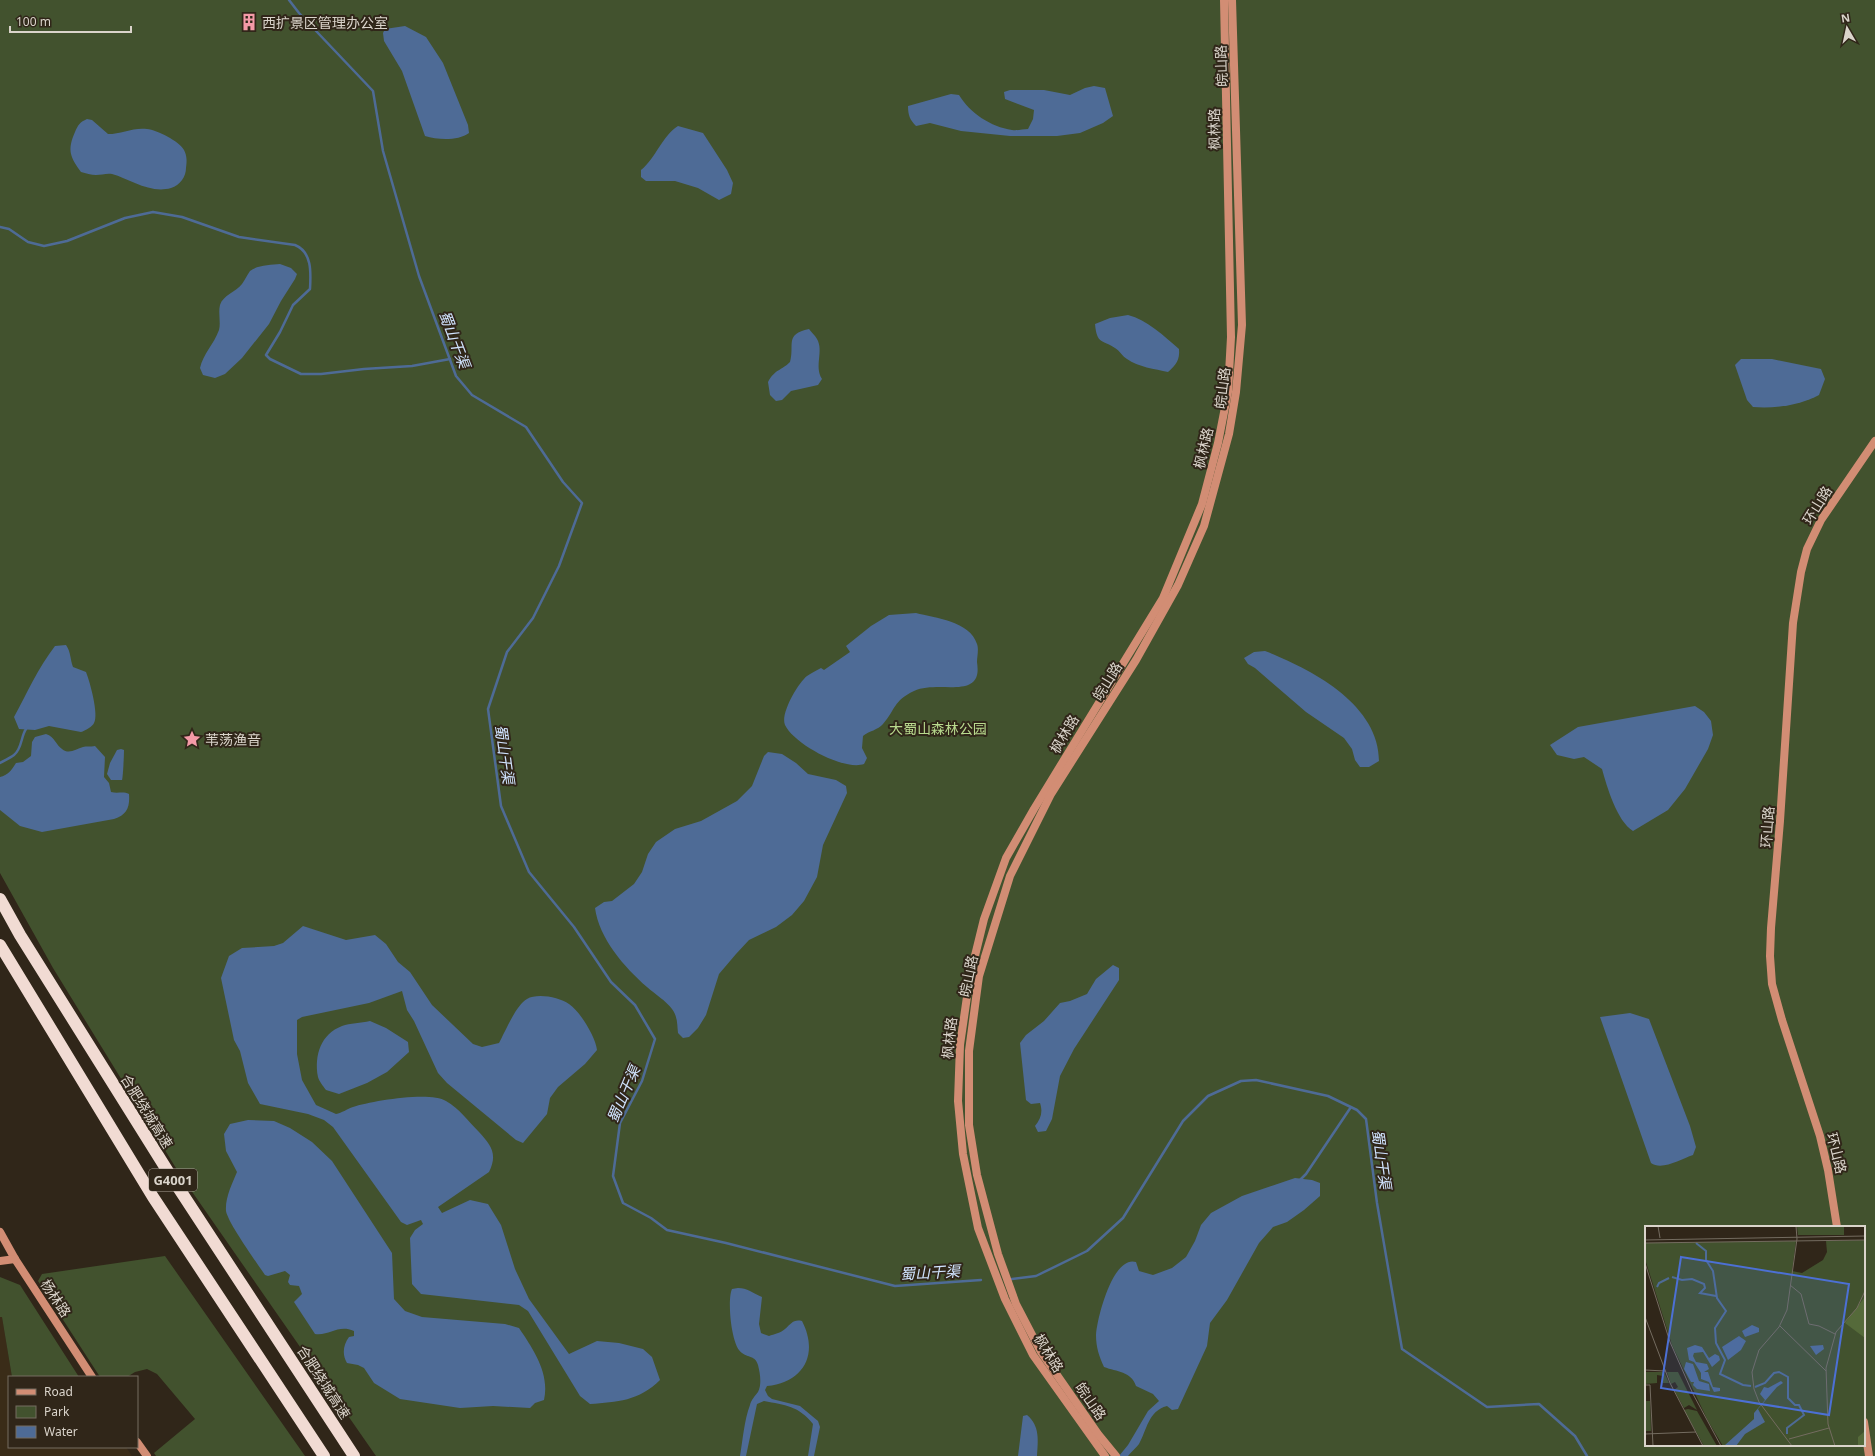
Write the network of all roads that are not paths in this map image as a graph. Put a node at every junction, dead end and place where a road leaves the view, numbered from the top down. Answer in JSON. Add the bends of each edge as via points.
{"nodes":[{"id":1,"x":1224,"y":0,"type":"edge"},
{"id":2,"x":1232,"y":0,"type":"edge"},
{"id":3,"x":1875,"y":441,"type":"edge"},
{"id":4,"x":0,"y":898,"type":"edge"},
{"id":5,"x":0,"y":945,"type":"edge"},
{"id":6,"x":1837,"y":1226,"type":"edge"},
{"id":7,"x":0,"y":1232,"type":"edge"},
{"id":8,"x":2,"y":1240,"type":"edge"},
{"id":9,"x":15,"y":1259,"type":"junction"},
{"id":10,"x":0,"y":1261,"type":"edge"},
{"id":11,"x":91,"y":1376,"type":"edge"},
{"id":12,"x":1865,"y":1429,"type":"edge"},
{"id":13,"x":138,"y":1443,"type":"edge"},
{"id":14,"x":1114,"y":1454,"type":"edge"},
{"id":15,"x":147,"y":1456,"type":"edge"},
{"id":16,"x":324,"y":1456,"type":"edge"},
{"id":17,"x":354,"y":1456,"type":"edge"},
{"id":18,"x":1105,"y":1456,"type":"edge"},
{"id":19,"x":1869,"y":1456,"type":"edge"}],
"edges":[{"from":1,"to":18,"type":"main road","name":"枫林路","via":[[1231,337],[1228,392],[1218,443],[1202,504],[1163,598],[1006,858],[984,919],[970,976],[960,1045],[958,1101],[961,1139],[978,1228],[1005,1299],[1033,1355]]},
{"from":2,"to":14,"type":"main road","name":"皖山路","via":[[1242,325],[1236,392],[1225,449],[1204,526],[1178,585],[1136,660],[1051,794],[1010,876],[979,976],[969,1051],[969,1125],[977,1175],[998,1254],[1016,1304],[1041,1352]]},
{"from":3,"to":6,"type":"main road","name":"环山路","via":[[1821,520],[1807,550],[1801,572],[1793,623],[1771,928],[1772,984],[1820,1136]]},
{"from":4,"to":17,"type":"highway","name":"合肥绕城高速","number":"G4001","via":[[20,935],[172,1178]]},
{"from":5,"to":16,"type":"highway","number":"G4001","via":[[153,1197]]},
{"from":7,"to":8,"type":"main road","name":"杨林路"},
{"from":8,"to":9,"type":"main road","name":"杨林路"},
{"from":9,"to":10,"type":"main road"},
{"from":9,"to":11,"type":"main road","name":"杨林路"},
{"from":12,"to":19,"type":"main road"},
{"from":13,"to":15,"type":"main road"}]}
